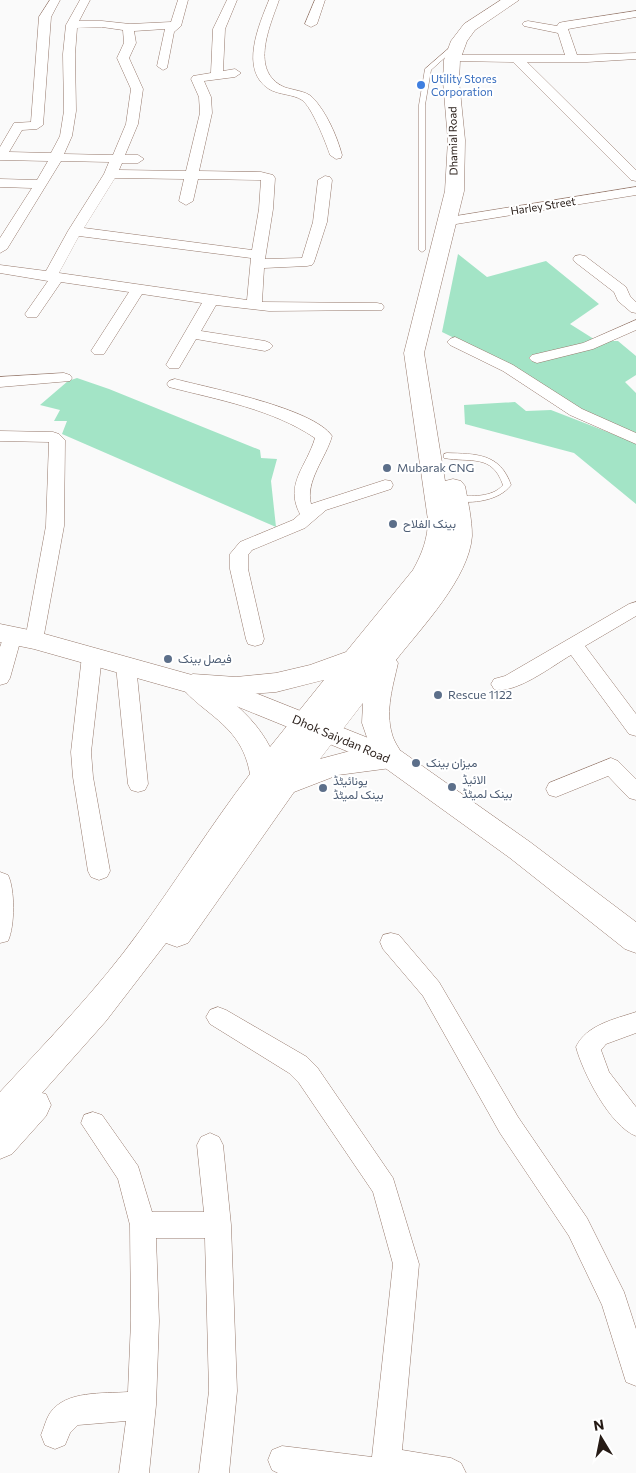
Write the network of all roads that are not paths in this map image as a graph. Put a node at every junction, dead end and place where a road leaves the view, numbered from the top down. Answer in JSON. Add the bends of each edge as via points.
{"nodes":[{"id":1,"x":55,"y":0,"type":"edge"},
{"id":2,"x":85,"y":0,"type":"edge"},
{"id":3,"x":183,"y":0,"type":"edge"},
{"id":4,"x":232,"y":0,"type":"edge"},
{"id":5,"x":274,"y":0,"type":"edge"},
{"id":6,"x":320,"y":0,"type":"edge"},
{"id":7,"x":512,"y":0,"type":"edge"},
{"id":8,"x":636,"y":14,"type":"edge"},
{"id":9,"x":311,"y":24,"type":"dead end"},
{"id":10,"x":528,"y":24,"type":"dead end"},
{"id":11,"x":72,"y":25,"type":"junction"},
{"id":12,"x":175,"y":26,"type":"junction"},
{"id":13,"x":128,"y":28,"type":"junction"},
{"id":14,"x":563,"y":31,"type":"junction"},
{"id":15,"x":455,"y":51,"type":"junction"},
{"id":16,"x":636,"y":56,"type":"edge"},
{"id":17,"x":516,"y":58,"type":"junction"},
{"id":18,"x":572,"y":58,"type":"junction"},
{"id":19,"x":163,"y":66,"type":"dead end"},
{"id":20,"x":235,"y":73,"type":"dead end"},
{"id":21,"x":217,"y":76,"type":"junction"},
{"id":22,"x":336,"y":155,"type":"dead end"},
{"id":23,"x":1,"y":156,"type":"edge"},
{"id":24,"x":56,"y":157,"type":"junction"},
{"id":25,"x":118,"y":158,"type":"junction"},
{"id":26,"x":138,"y":159,"type":"dead end"},
{"id":27,"x":111,"y":174,"type":"junction"},
{"id":28,"x":192,"y":175,"type":"junction"},
{"id":29,"x":636,"y":177,"type":"edge"},
{"id":30,"x":325,"y":180,"type":"dead end"},
{"id":31,"x":0,"y":183,"type":"edge"},
{"id":32,"x":41,"y":184,"type":"junction"},
{"id":33,"x":636,"y":191,"type":"edge"},
{"id":34,"x":186,"y":201,"type":"dead end"},
{"id":35,"x":450,"y":221,"type":"junction"},
{"id":36,"x":6,"y":228,"type":"edge"},
{"id":37,"x":75,"y":231,"type":"junction"},
{"id":38,"x":0,"y":249,"type":"edge"},
{"id":39,"x":422,"y":250,"type":"dead end"},
{"id":40,"x":258,"y":259,"type":"junction"},
{"id":41,"x":580,"y":259,"type":"dead end"},
{"id":42,"x":0,"y":268,"type":"edge"},
{"id":43,"x":53,"y":277,"type":"junction"},
{"id":44,"x":138,"y":289,"type":"junction"},
{"id":45,"x":212,"y":300,"type":"junction"},
{"id":46,"x":254,"y":305,"type":"junction"},
{"id":47,"x":377,"y":307,"type":"dead end"},
{"id":48,"x":636,"y":309,"type":"edge"},
{"id":49,"x":32,"y":314,"type":"dead end"},
{"id":50,"x":636,"y":324,"type":"edge"},
{"id":51,"x":192,"y":334,"type":"junction"},
{"id":52,"x":455,"y":342,"type":"dead end"},
{"id":53,"x":265,"y":346,"type":"dead end"},
{"id":54,"x":99,"y":351,"type":"dead end"},
{"id":55,"x":537,"y":358,"type":"dead end"},
{"id":56,"x":174,"y":365,"type":"dead end"},
{"id":57,"x":64,"y":378,"type":"dead end"},
{"id":58,"x":0,"y":382,"type":"edge"},
{"id":59,"x":175,"y":384,"type":"dead end"},
{"id":60,"x":0,"y":436,"type":"edge"},
{"id":61,"x":636,"y":439,"type":"edge"},
{"id":62,"x":443,"y":463,"type":"junction"},
{"id":63,"x":385,"y":485,"type":"dead end"},
{"id":64,"x":456,"y":499,"type":"junction"},
{"id":65,"x":309,"y":516,"type":"junction"},
{"id":66,"x":636,"y":609,"type":"edge"},
{"id":67,"x":15,"y":636,"type":"edge"},
{"id":68,"x":255,"y":639,"type":"dead end"},
{"id":69,"x":574,"y":646,"type":"junction"},
{"id":70,"x":387,"y":654,"type":"junction"},
{"id":71,"x":92,"y":656,"type":"junction"},
{"id":72,"x":358,"y":657,"type":"junction"},
{"id":73,"x":126,"y":666,"type":"junction"},
{"id":74,"x":0,"y":678,"type":"edge"},
{"id":75,"x":193,"y":684,"type":"junction"},
{"id":76,"x":502,"y":684,"type":"dead end"},
{"id":77,"x":316,"y":727,"type":"junction"},
{"id":78,"x":636,"y":729,"type":"edge"},
{"id":79,"x":390,"y":758,"type":"junction"},
{"id":80,"x":273,"y":781,"type":"junction"},
{"id":81,"x":138,"y":784,"type":"dead end"},
{"id":82,"x":556,"y":789,"type":"dead end"},
{"id":83,"x":636,"y":792,"type":"edge"},
{"id":84,"x":99,"y":871,"type":"dead end"},
{"id":85,"x":0,"y":881,"type":"edge"},
{"id":86,"x":0,"y":885,"type":"edge"},
{"id":87,"x":0,"y":934,"type":"edge"},
{"id":88,"x":636,"y":940,"type":"edge"},
{"id":89,"x":391,"y":942,"type":"dead end"},
{"id":90,"x":218,"y":1017,"type":"dead end"},
{"id":91,"x":636,"y":1022,"type":"edge"},
{"id":92,"x":0,"y":1116,"type":"edge"},
{"id":93,"x":92,"y":1123,"type":"dead end"},
{"id":94,"x":636,"y":1125,"type":"edge"},
{"id":95,"x":0,"y":1143,"type":"edge"},
{"id":96,"x":210,"y":1145,"type":"dead end"},
{"id":97,"x":218,"y":1224,"type":"junction"},
{"id":98,"x":143,"y":1225,"type":"junction"},
{"id":99,"x":636,"y":1372,"type":"edge"},
{"id":100,"x":142,"y":1405,"type":"junction"},
{"id":101,"x":55,"y":1435,"type":"dead end"},
{"id":102,"x":282,"y":1460,"type":"dead end"},
{"id":103,"x":385,"y":1469,"type":"edge"},
{"id":104,"x":134,"y":1473,"type":"edge"},
{"id":105,"x":214,"y":1473,"type":"edge"},
{"id":106,"x":451,"y":1473,"type":"edge"}],
"edges":[{"from":1,"to":23,"type":"street","via":[[46,17],[37,125],[18,126]]},
{"from":2,"to":11,"type":"street"},
{"from":3,"to":12,"type":"street"},
{"from":4,"to":21,"type":"street","via":[[219,29]]},
{"from":5,"to":22,"type":"street","via":[[259,46],[264,78],[284,91],[307,98],[330,135]]},
{"from":6,"to":9,"type":"street"},
{"from":7,"to":15,"type":"main road","via":[[465,31]]},
{"from":8,"to":14,"type":"street","via":[[563,25]]},
{"from":10,"to":14,"type":"street"},
{"from":11,"to":13,"type":"street","via":[[102,24]]},
{"from":11,"to":24,"type":"street","via":[[70,111],[66,136]]},
{"from":12,"to":13,"type":"street"},
{"from":12,"to":19,"type":"street","via":[[169,31]]},
{"from":13,"to":25,"type":"street","via":[[130,43],[123,58],[137,89],[132,124]]},
{"from":14,"to":18,"type":"street"},
{"from":15,"to":17,"type":"street"},
{"from":15,"to":35,"type":"main road","name":"Dhamial Road","via":[[450,64],[456,139]]},
{"from":15,"to":39,"type":"lane","via":[[445,53],[428,70],[424,96]]},
{"from":16,"to":18,"type":"street"},
{"from":17,"to":18,"type":"street"},
{"from":17,"to":29,"type":"street"},
{"from":20,"to":21,"type":"street"},
{"from":21,"to":28,"type":"street","via":[[197,79],[205,96],[206,113]]},
{"from":23,"to":24,"type":"street"},
{"from":24,"to":25,"type":"street"},
{"from":24,"to":32,"type":"street"},
{"from":25,"to":26,"type":"street"},
{"from":25,"to":27,"type":"street"},
{"from":27,"to":28,"type":"street"},
{"from":27,"to":37,"type":"street"},
{"from":28,"to":34,"type":"street"},
{"from":28,"to":40,"type":"street","via":[[268,178]]},
{"from":30,"to":40,"type":"street","via":[[324,205],[307,262]]},
{"from":31,"to":32,"type":"street"},
{"from":32,"to":36,"type":"street"},
{"from":33,"to":35,"type":"street","name":"Harley Street"},
{"from":35,"to":62,"type":"main road","name":"Dhamial Road","via":[[454,233],[431,334],[429,357]]},
{"from":36,"to":38,"type":"street"},
{"from":37,"to":40,"type":"street"},
{"from":37,"to":43,"type":"street"},
{"from":40,"to":46,"type":"street"},
{"from":41,"to":48,"type":"street","via":[[621,290],[623,298]]},
{"from":42,"to":43,"type":"street"},
{"from":43,"to":44,"type":"street"},
{"from":43,"to":49,"type":"street"},
{"from":44,"to":45,"type":"street"},
{"from":44,"to":54,"type":"street"},
{"from":45,"to":46,"type":"street"},
{"from":45,"to":51,"type":"street"},
{"from":46,"to":47,"type":"street"},
{"from":50,"to":55,"type":"street","via":[[585,348]]},
{"from":51,"to":53,"type":"street"},
{"from":51,"to":56,"type":"street"},
{"from":52,"to":61,"type":"street","via":[[508,368],[576,412]]},
{"from":57,"to":58,"type":"street"},
{"from":59,"to":65,"type":"street","via":[[278,412],[312,426],[324,436],[322,448],[301,488],[302,502]]},
{"from":60,"to":67,"type":"street","via":[[52,437],[57,440],[55,526]]},
{"from":62,"to":64,"type":"main road"},
{"from":62,"to":64,"type":"lane","via":[[477,457],[492,462],[503,473],[507,485],[498,494]]},
{"from":62,"to":72,"type":"main road","via":[[441,526],[434,556]]},
{"from":63,"to":65,"type":"street","via":[[320,506]]},
{"from":64,"to":70,"type":"main road","via":[[461,533],[454,562],[443,582]]},
{"from":65,"to":68,"type":"street","via":[[299,524],[246,546],[239,554],[239,569]]},
{"from":66,"to":69,"type":"street"},
{"from":67,"to":71,"type":"main road","name":"Dhok Saiydan Road"},
{"from":67,"to":74,"type":"street"},
{"from":69,"to":76,"type":"street"},
{"from":69,"to":78,"type":"street"},
{"from":70,"to":77,"type":"main road"},
{"from":70,"to":79,"type":"main road","via":[[375,718],[378,737]]},
{"from":71,"to":73,"type":"main road","name":"Dhok Saiydan Road"},
{"from":71,"to":84,"type":"street","via":[[81,752],[82,777]]},
{"from":72,"to":75,"type":"main road","via":[[290,681],[237,687]]},
{"from":72,"to":77,"type":"main road"},
{"from":73,"to":75,"type":"main road","name":"Dhok Saiydan Road"},
{"from":73,"to":81,"type":"street"},
{"from":75,"to":77,"type":"main road","name":"Dhok Saiydan Road","via":[[244,699]]},
{"from":75,"to":80,"type":"main road","via":[[249,734]]},
{"from":77,"to":79,"type":"main road","name":"Dhok Saiydan Road"},
{"from":77,"to":80,"type":"main road"},
{"from":79,"to":80,"type":"main road","via":[[353,760]]},
{"from":79,"to":88,"type":"main road","name":"Dhok Saiydan Road","via":[[520,850]]},
{"from":80,"to":92,"type":"main road","via":[[95,1011]]},
{"from":80,"to":95,"type":"main road","via":[[145,978]]},
{"from":82,"to":83,"type":"street","via":[[611,766]]},
{"from":85,"to":86,"type":"street"},
{"from":86,"to":87,"type":"street"},
{"from":89,"to":99,"type":"street","via":[[431,989],[509,1125],[578,1227],[614,1302]]},
{"from":90,"to":103,"type":"street","via":[[298,1065],[308,1075],[384,1187],[406,1264]]},
{"from":91,"to":94,"type":"street","via":[[598,1037],[588,1047],[591,1065]]},
{"from":93,"to":98,"type":"street","via":[[129,1174]]},
{"from":96,"to":97,"type":"street"},
{"from":97,"to":98,"type":"street"},
{"from":97,"to":105,"type":"street","via":[[224,1391]]},
{"from":98,"to":100,"type":"street","via":[[145,1321]]},
{"from":100,"to":101,"type":"street","via":[[72,1411],[60,1423]]},
{"from":100,"to":104,"type":"street"},
{"from":102,"to":103,"type":"street"},
{"from":103,"to":106,"type":"street"}]}
